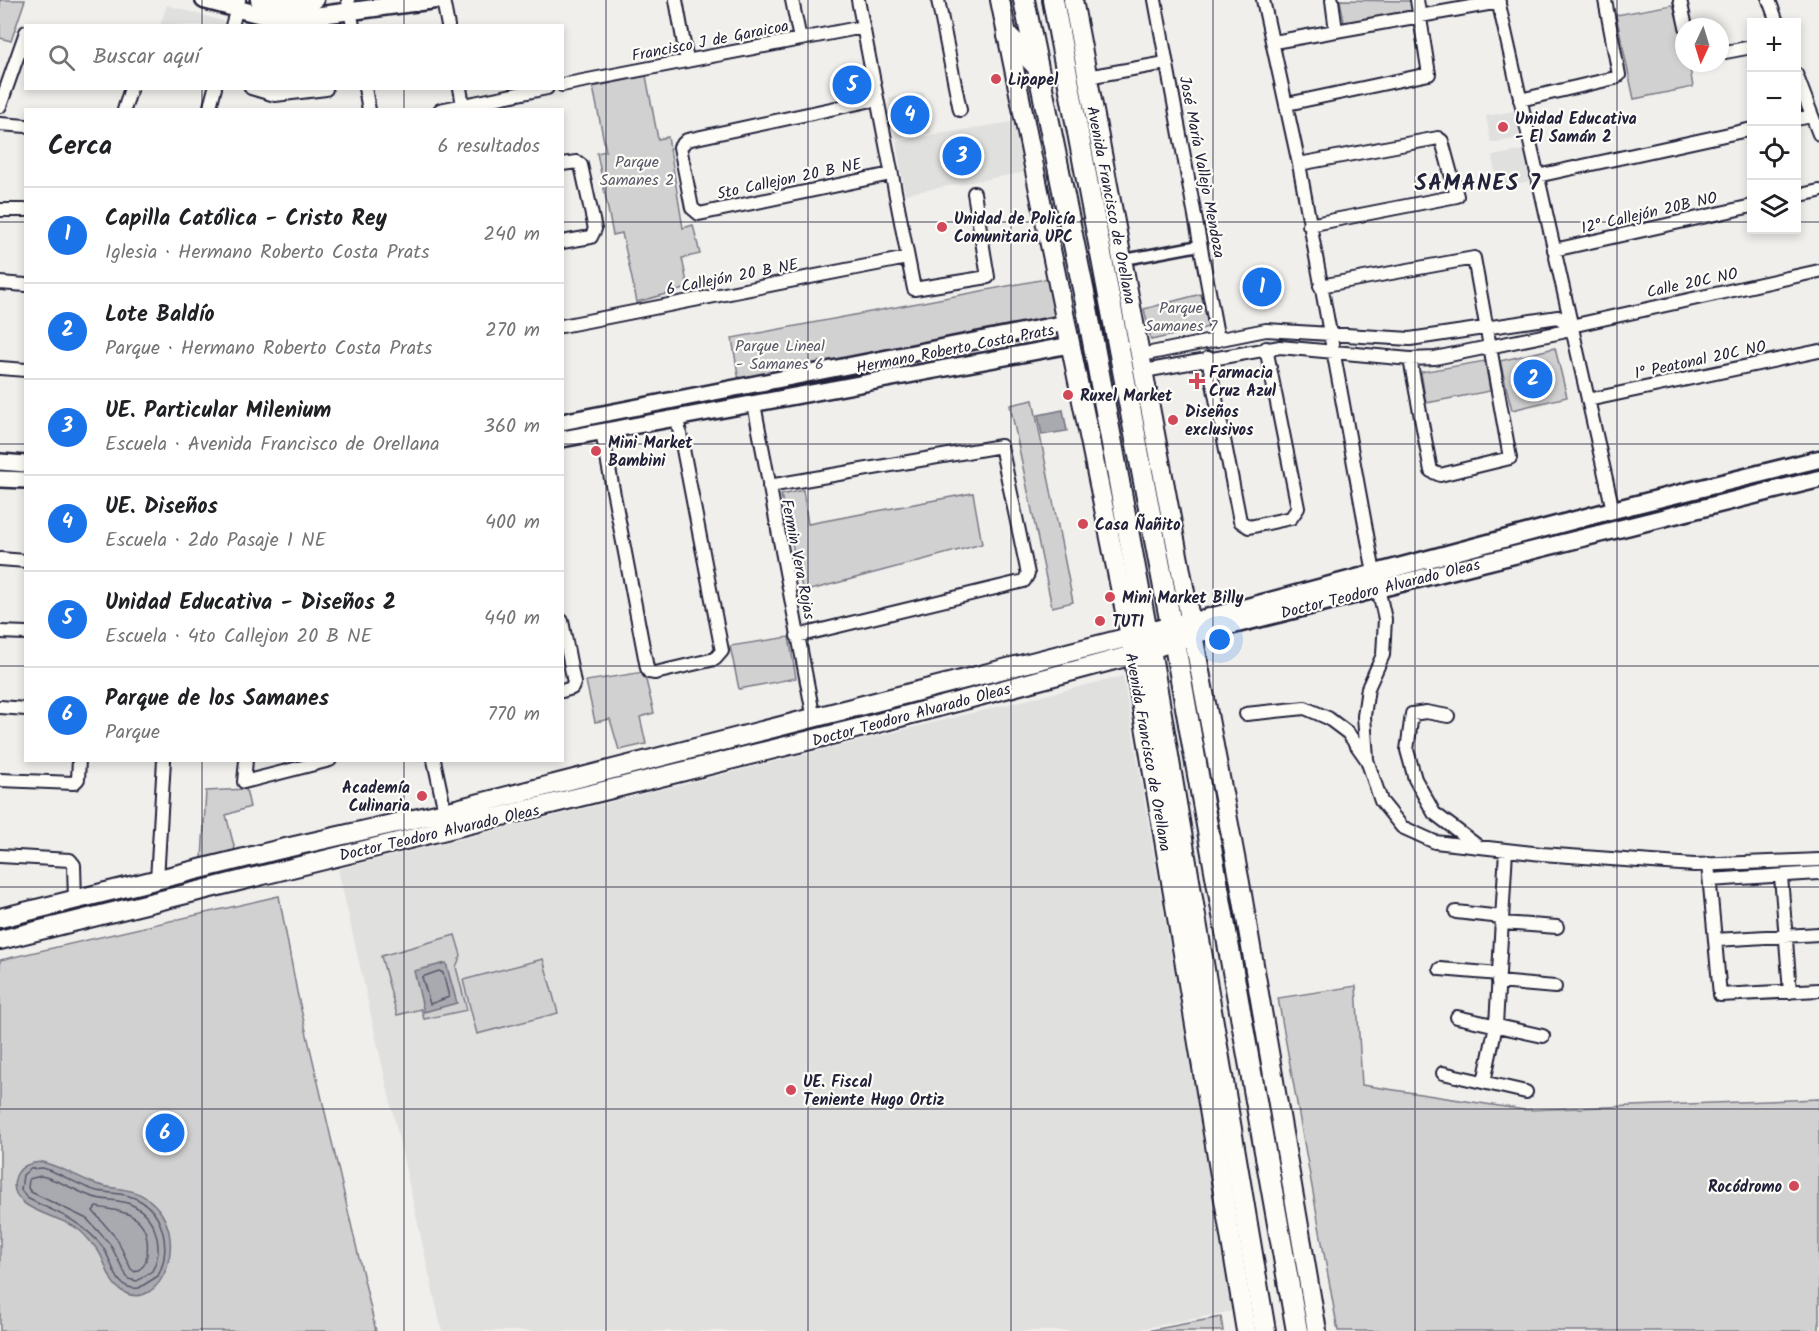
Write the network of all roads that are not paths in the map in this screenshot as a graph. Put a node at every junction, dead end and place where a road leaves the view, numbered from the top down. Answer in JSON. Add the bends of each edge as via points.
{"nodes":[{"id":1,"x":204,"y":0,"type":"edge"},
{"id":2,"x":259,"y":0,"type":"edge"},
{"id":3,"x":315,"y":0,"type":"edge"},
{"id":4,"x":435,"y":0,"type":"edge"},
{"id":5,"x":444,"y":0,"type":"edge"},
{"id":6,"x":676,"y":0,"type":"edge"},
{"id":7,"x":792,"y":0,"type":"edge"},
{"id":8,"x":858,"y":0,"type":"edge"},
{"id":9,"x":938,"y":0,"type":"edge"},
{"id":10,"x":1000,"y":0,"type":"edge"},
{"id":11,"x":1024,"y":0,"type":"edge"},
{"id":12,"x":1053,"y":0,"type":"edge"},
{"id":13,"x":1073,"y":0,"type":"edge"},
{"id":14,"x":1155,"y":0,"type":"edge"},
{"id":15,"x":1263,"y":0,"type":"edge"},
{"id":16,"x":1332,"y":0,"type":"edge"},
{"id":17,"x":1417,"y":0,"type":"edge"},
{"id":18,"x":1605,"y":0,"type":"edge"},
{"id":19,"x":1680,"y":0,"type":"edge"},
{"id":20,"x":1769,"y":0,"type":"edge"},
{"id":21,"x":1499,"y":1,"type":"edge"},
{"id":22,"x":236,"y":12,"type":"edge"},
{"id":23,"x":350,"y":12,"type":"edge"},
{"id":24,"x":1419,"y":15,"type":"junction"},
{"id":25,"x":1684,"y":18,"type":"edge"},
{"id":26,"x":1776,"y":18,"type":"edge"},
{"id":27,"x":448,"y":24,"type":"edge"},
{"id":28,"x":863,"y":27,"type":"junction"},
{"id":29,"x":1336,"y":31,"type":"junction"},
{"id":30,"x":1008,"y":36,"type":"junction"},
{"id":31,"x":24,"y":38,"type":"edge"},
{"id":32,"x":800,"y":39,"type":"junction"},
{"id":33,"x":1274,"y":42,"type":"junction"},
{"id":34,"x":1747,"y":48,"type":"edge"},
{"id":35,"x":1729,"y":51,"type":"edge"},
{"id":36,"x":687,"y":61,"type":"junction"},
{"id":37,"x":1166,"y":63,"type":"junction"},
{"id":38,"x":1035,"y":64,"type":"junction"},
{"id":39,"x":1087,"y":77,"type":"junction"},
{"id":40,"x":564,"y":86,"type":"edge"},
{"id":41,"x":1801,"y":86,"type":"edge"},
{"id":42,"x":130,"y":90,"type":"edge"},
{"id":43,"x":214,"y":90,"type":"edge"},
{"id":44,"x":259,"y":90,"type":"edge"},
{"id":45,"x":316,"y":90,"type":"edge"},
{"id":46,"x":365,"y":90,"type":"edge"},
{"id":47,"x":460,"y":90,"type":"edge"},
{"id":48,"x":537,"y":90,"type":"edge"},
{"id":49,"x":877,"y":99,"type":"junction"},
{"id":50,"x":1520,"y":100,"type":"junction"},
{"id":51,"x":1287,"y":104,"type":"junction"},
{"id":52,"x":463,"y":105,"type":"junction"},
{"id":53,"x":0,"y":106,"type":"edge"},
{"id":54,"x":125,"y":108,"type":"edge"},
{"id":55,"x":210,"y":108,"type":"edge"},
{"id":56,"x":369,"y":108,"type":"edge"},
{"id":57,"x":449,"y":108,"type":"edge"},
{"id":58,"x":960,"y":110,"type":"dead end"},
{"id":59,"x":1812,"y":116,"type":"junction"},
{"id":60,"x":1801,"y":118,"type":"edge"},
{"id":61,"x":0,"y":124,"type":"edge"},
{"id":62,"x":24,"y":126,"type":"edge"},
{"id":63,"x":1747,"y":130,"type":"edge"},
{"id":64,"x":1819,"y":134,"type":"edge"},
{"id":65,"x":564,"y":164,"type":"edge"},
{"id":66,"x":1299,"y":164,"type":"junction"},
{"id":67,"x":891,"y":174,"type":"junction"},
{"id":68,"x":1537,"y":176,"type":"junction"},
{"id":69,"x":1819,"y":191,"type":"edge"},
{"id":70,"x":974,"y":193,"type":"dead end"},
{"id":71,"x":1801,"y":195,"type":"edge"},
{"id":72,"x":1747,"y":207,"type":"edge"},
{"id":73,"x":0,"y":210,"type":"edge"},
{"id":74,"x":24,"y":210,"type":"edge"},
{"id":75,"x":1309,"y":225,"type":"junction"},
{"id":76,"x":564,"y":242,"type":"edge"},
{"id":77,"x":1202,"y":245,"type":"junction"},
{"id":78,"x":1554,"y":250,"type":"junction"},
{"id":79,"x":907,"y":258,"type":"junction"},
{"id":80,"x":1121,"y":260,"type":"junction"},
{"id":81,"x":1819,"y":271,"type":"edge"},
{"id":82,"x":0,"y":283,"type":"edge"},
{"id":83,"x":24,"y":285,"type":"edge"},
{"id":84,"x":1320,"y":286,"type":"junction"},
{"id":85,"x":1066,"y":323,"type":"junction"},
{"id":86,"x":564,"y":326,"type":"edge"},
{"id":87,"x":1487,"y":326,"type":"junction"},
{"id":88,"x":1571,"y":326,"type":"junction"},
{"id":89,"x":1330,"y":333,"type":"junction"},
{"id":90,"x":1218,"y":340,"type":"junction"},
{"id":91,"x":1070,"y":345,"type":"junction"},
{"id":92,"x":1491,"y":346,"type":"junction"},
{"id":93,"x":1266,"y":348,"type":"junction"},
{"id":94,"x":1333,"y":350,"type":"junction"},
{"id":95,"x":1819,"y":351,"type":"edge"},
{"id":96,"x":1208,"y":358,"type":"junction"},
{"id":97,"x":1410,"y":359,"type":"junction"},
{"id":98,"x":1142,"y":363,"type":"junction"},
{"id":99,"x":863,"y":364,"type":"junction"},
{"id":100,"x":0,"y":368,"type":"edge"},
{"id":101,"x":24,"y":369,"type":"edge"},
{"id":102,"x":866,"y":383,"type":"junction"},
{"id":103,"x":1588,"y":400,"type":"junction"},
{"id":104,"x":754,"y":404,"type":"junction"},
{"id":105,"x":677,"y":418,"type":"junction"},
{"id":106,"x":564,"y":421,"type":"edge"},
{"id":107,"x":602,"y":432,"type":"junction"},
{"id":108,"x":565,"y":439,"type":"edge"},
{"id":109,"x":1819,"y":459,"type":"edge"},
{"id":110,"x":0,"y":462,"type":"edge"},
{"id":111,"x":24,"y":464,"type":"edge"},
{"id":112,"x":0,"y":479,"type":"edge"},
{"id":113,"x":1819,"y":479,"type":"edge"},
{"id":114,"x":24,"y":480,"type":"edge"},
{"id":115,"x":769,"y":486,"type":"junction"},
{"id":116,"x":1613,"y":510,"type":"junction"},
{"id":117,"x":0,"y":560,"type":"edge"},
{"id":118,"x":24,"y":561,"type":"edge"},
{"id":119,"x":1376,"y":580,"type":"junction"},
{"id":120,"x":1192,"y":629,"type":"junction"},
{"id":121,"x":564,"y":631,"type":"edge"},
{"id":122,"x":0,"y":632,"type":"edge"},
{"id":123,"x":24,"y":633,"type":"edge"},
{"id":124,"x":1173,"y":634,"type":"junction"},
{"id":125,"x":797,"y":636,"type":"junction"},
{"id":126,"x":1140,"y":643,"type":"junction"},
{"id":127,"x":564,"y":690,"type":"edge"},
{"id":128,"x":0,"y":707,"type":"edge"},
{"id":129,"x":24,"y":709,"type":"edge"},
{"id":130,"x":1246,"y":714,"type":"dead end"},
{"id":131,"x":1449,"y":716,"type":"dead end"},
{"id":132,"x":814,"y":719,"type":"junction"},
{"id":133,"x":1367,"y":760,"type":"junction"},
{"id":134,"x":79,"y":762,"type":"edge"},
{"id":135,"x":164,"y":762,"type":"edge"},
{"id":136,"x":246,"y":762,"type":"edge"},
{"id":137,"x":322,"y":762,"type":"edge"},
{"id":138,"x":434,"y":762,"type":"edge"},
{"id":139,"x":0,"y":780,"type":"edge"},
{"id":140,"x":445,"y":812,"type":"junction"},
{"id":141,"x":1480,"y":847,"type":"junction"},
{"id":142,"x":1506,"y":850,"type":"junction"},
{"id":143,"x":0,"y":856,"type":"edge"},
{"id":144,"x":1819,"y":860,"type":"edge"},
{"id":145,"x":1708,"y":864,"type":"junction"},
{"id":146,"x":1819,"y":873,"type":"edge"},
{"id":147,"x":1781,"y":876,"type":"junction"},
{"id":148,"x":157,"y":880,"type":"junction"},
{"id":149,"x":1710,"y":880,"type":"junction"},
{"id":150,"x":75,"y":900,"type":"junction"},
{"id":151,"x":1456,"y":912,"type":"dead end"},
{"id":152,"x":0,"y":918,"type":"edge"},
{"id":153,"x":1502,"y":920,"type":"junction"},
{"id":154,"x":1557,"y":927,"type":"dead end"},
{"id":155,"x":1819,"y":934,"type":"edge"},
{"id":156,"x":1786,"y":936,"type":"junction"},
{"id":157,"x":0,"y":940,"type":"edge"},
{"id":158,"x":1715,"y":940,"type":"junction"},
{"id":159,"x":1440,"y":969,"type":"dead end"},
{"id":160,"x":1499,"y":978,"type":"junction"},
{"id":161,"x":1555,"y":987,"type":"dead end"},
{"id":162,"x":1819,"y":990,"type":"edge"},
{"id":163,"x":1790,"y":992,"type":"junction"},
{"id":164,"x":1457,"y":1017,"type":"dead end"},
{"id":165,"x":1496,"y":1025,"type":"junction"},
{"id":166,"x":1543,"y":1036,"type":"dead end"},
{"id":167,"x":1443,"y":1073,"type":"dead end"},
{"id":168,"x":1484,"y":1082,"type":"junction"},
{"id":169,"x":1526,"y":1092,"type":"dead end"},
{"id":170,"x":1246,"y":1331,"type":"edge"},
{"id":171,"x":1265,"y":1331,"type":"edge"},
{"id":172,"x":1297,"y":1331,"type":"edge"},
{"id":173,"x":1317,"y":1331,"type":"edge"}],
"edges":[{"from":1,"to":22,"type":"main road"},
{"from":2,"to":3,"type":"main road"},
{"from":4,"to":23,"type":"main road"},
{"from":5,"to":27,"type":"street"},
{"from":6,"to":36,"type":"street"},
{"from":7,"to":32,"type":"street"},
{"from":8,"to":28,"type":"street"},
{"from":9,"to":58,"type":"street"},
{"from":10,"to":30,"type":"main road","name":"Avenida Francisco de Orellana"},
{"from":11,"to":38,"type":"highway","name":"Avenida Francisco de Orellana"},
{"from":12,"to":124,"type":"highway","name":"Avenida Francisco de Orellana"},
{"from":13,"to":39,"type":"main road","name":"Avenida Francisco de Orellana"},
{"from":14,"to":37,"type":"street","name":"José María Vallejo Mendoza"},
{"from":15,"to":33,"type":"street"},
{"from":16,"to":29,"type":"street"},
{"from":17,"to":24,"type":"street"},
{"from":18,"to":50,"type":"street","via":[[1619,75]]},
{"from":19,"to":25,"type":"street"},
{"from":20,"to":26,"type":"street"},
{"from":21,"to":24,"type":"street"},
{"from":21,"to":50,"type":"street"},
{"from":22,"to":23,"type":"main road","via":[[291,19]]},
{"from":24,"to":29,"type":"street"},
{"from":24,"to":51,"type":"street","via":[[1429,74]]},
{"from":28,"to":32,"type":"street","name":"Francisco J de Garaicoa"},
{"from":28,"to":49,"type":"street"},
{"from":29,"to":33,"type":"street"},
{"from":30,"to":38,"type":"highway"},
{"from":30,"to":85,"type":"main road","name":"Avenida Francisco de Orellana"},
{"from":31,"to":53,"type":"street"},
{"from":32,"to":36,"type":"street","name":"Francisco J de Garaicoa"},
{"from":33,"to":51,"type":"street"},
{"from":34,"to":35,"type":"street"},
{"from":36,"to":40,"type":"street","name":"Francisco J de Garaicoa"},
{"from":37,"to":39,"type":"street"},
{"from":37,"to":77,"type":"street","name":"José María Vallejo Mendoza"},
{"from":38,"to":126,"type":"highway","name":"Avenida Francisco de Orellana","via":[[1085,298]]},
{"from":39,"to":80,"type":"main road","name":"Avenida Francisco de Orellana"},
{"from":41,"to":59,"type":"street"},
{"from":42,"to":54,"type":"street"},
{"from":43,"to":55,"type":"street"},
{"from":44,"to":45,"type":"street","via":[[275,94]]},
{"from":46,"to":56,"type":"street"},
{"from":47,"to":52,"type":"street"},
{"from":48,"to":52,"type":"street"},
{"from":49,"to":67,"type":"street"},
{"from":49,"to":67,"type":"street","name":"5to Callejon 20 B NE","via":[[682,143],[680,147],[694,212],[699,214]]},
{"from":50,"to":68,"type":"street"},
{"from":51,"to":66,"type":"street"},
{"from":52,"to":57,"type":"street"},
{"from":59,"to":60,"type":"street"},
{"from":59,"to":64,"type":"street"},
{"from":61,"to":62,"type":"street"},
{"from":63,"to":68,"type":"street"},
{"from":65,"to":76,"type":"street","via":[[581,165],[594,234]]},
{"from":66,"to":75,"type":"street"},
{"from":66,"to":75,"type":"street","via":[[1438,138],[1457,196]]},
{"from":67,"to":79,"type":"street"},
{"from":68,"to":78,"type":"street"},
{"from":69,"to":71,"type":"street"},
{"from":70,"to":79,"type":"street","via":[[988,277],[914,290]]},
{"from":72,"to":78,"type":"street","name":"12° Callejón 20B NO"},
{"from":73,"to":74,"type":"street"},
{"from":75,"to":84,"type":"street"},
{"from":77,"to":80,"type":"street"},
{"from":77,"to":90,"type":"street","name":"José María Vallejo Mendoza"},
{"from":78,"to":88,"type":"street"},
{"from":79,"to":86,"type":"street","name":"6 Callejón 20 B NE"},
{"from":80,"to":98,"type":"main road","name":"Avenida Francisco de Orellana"},
{"from":81,"to":88,"type":"street","name":"Calle 20C NO"},
{"from":82,"to":83,"type":"street"},
{"from":84,"to":87,"type":"street","via":[[1474,258]]},
{"from":84,"to":89,"type":"street"},
{"from":85,"to":91,"type":"main road","name":"Avenida Francisco de Orellana"},
{"from":85,"to":99,"type":"street","name":"Hermano Roberto Costa Prats"},
{"from":87,"to":88,"type":"street","via":[[1558,317]]},
{"from":87,"to":89,"type":"street","via":[[1410,339]]},
{"from":87,"to":92,"type":"street"},
{"from":88,"to":92,"type":"street","via":[[1562,332]]},
{"from":88,"to":103,"type":"street"},
{"from":89,"to":90,"type":"street","via":[[1280,329]]},
{"from":89,"to":94,"type":"street"},
{"from":90,"to":98,"type":"street"},
{"from":91,"to":102,"type":"street","name":"Hermano Roberto Costa Prats"},
{"from":91,"to":126,"type":"main road","name":"Avenida Francisco de Orellana"},
{"from":92,"to":97,"type":"street"},
{"from":92,"to":97,"type":"street","via":[[1510,458],[1440,475],[1431,471]]},
{"from":93,"to":94,"type":"street"},
{"from":93,"to":96,"type":"street"},
{"from":93,"to":96,"type":"street","via":[[1298,508],[1292,518],[1249,527],[1240,521]]},
{"from":94,"to":97,"type":"street"},
{"from":94,"to":119,"type":"street"},
{"from":95,"to":103,"type":"street","name":"1° Peatonal 20C NO"},
{"from":96,"to":98,"type":"street"},
{"from":98,"to":120,"type":"main road","name":"Avenida Francisco de Orellana"},
{"from":99,"to":102,"type":"street"},
{"from":99,"to":106,"type":"street","name":"Hermano Roberto Costa Prats"},
{"from":100,"to":101,"type":"street"},
{"from":102,"to":104,"type":"street","name":"Hermano Roberto Costa Prats"},
{"from":103,"to":116,"type":"street"},
{"from":104,"to":105,"type":"street","name":"Hermano Roberto Costa Prats"},
{"from":104,"to":115,"type":"street","name":"Fermin Vera Rojas"},
{"from":105,"to":107,"type":"street","name":"Hermano Roberto Costa Prats"},
{"from":105,"to":107,"type":"street","via":[[722,651],[715,659],[654,673],[647,668]]},
{"from":106,"to":108,"type":"street"},
{"from":107,"to":108,"type":"street","name":"Hermano Roberto Costa Prats"},
{"from":109,"to":116,"type":"main road","name":"Doctor Teodoro Alvarado Oleas"},
{"from":110,"to":111,"type":"street"},
{"from":112,"to":114,"type":"street"},
{"from":113,"to":119,"type":"main road","name":"Doctor Teodoro Alvarado Oleas"},
{"from":115,"to":125,"type":"street","name":"Fermin Vera Rojas"},
{"from":115,"to":125,"type":"street","via":[[1001,446],[1028,574],[1024,581]]},
{"from":116,"to":119,"type":"main road","name":"Doctor Teodoro Alvarado Oleas"},
{"from":117,"to":118,"type":"street"},
{"from":119,"to":120,"type":"main road","name":"Doctor Teodoro Alvarado Oleas"},
{"from":119,"to":133,"type":"street","via":[[1385,619],[1383,655],[1368,688],[1365,707]]},
{"from":120,"to":124,"type":"main road","name":"Doctor Teodoro Alvarado Oleas"},
{"from":120,"to":173,"type":"main road","name":"Avenida Francisco de Orellana"},
{"from":121,"to":127,"type":"street","via":[[574,683]]},
{"from":122,"to":123,"type":"street"},
{"from":124,"to":126,"type":"main road","name":"Doctor Teodoro Alvarado Oleas"},
{"from":124,"to":172,"type":"highway","name":"Avenida Francisco de Orellana"},
{"from":125,"to":132,"type":"street","name":"Fermin Vera Rojas"},
{"from":126,"to":132,"type":"main road","name":"Doctor Teodoro Alvarado Oleas"},
{"from":126,"to":157,"type":"main road","name":"Doctor Teodoro Alvarado Oleas","via":[[825,737]]},
{"from":126,"to":170,"type":"main road","name":"Avenida Francisco de Orellana"},
{"from":126,"to":171,"type":"highway","name":"Avenida Francisco de Orellana"},
{"from":128,"to":129,"type":"street"},
{"from":130,"to":133,"type":"street","via":[[1305,708],[1328,718],[1348,734]]},
{"from":131,"to":141,"type":"street","via":[[1412,714],[1407,750],[1415,779],[1434,813]]},
{"from":132,"to":140,"type":"main road","name":"Doctor Teodoro Alvarado Oleas"},
{"from":133,"to":141,"type":"street","via":[[1382,801],[1402,827],[1435,842]]},
{"from":134,"to":139,"type":"street","via":[[75,783]]},
{"from":135,"to":148,"type":"street"},
{"from":136,"to":137,"type":"street","via":[[244,782]]},
{"from":138,"to":140,"type":"street"},
{"from":140,"to":148,"type":"main road","name":"Doctor Teodoro Alvarado Oleas"},
{"from":141,"to":142,"type":"street"},
{"from":142,"to":145,"type":"street"},
{"from":142,"to":153,"type":"street"},
{"from":143,"to":150,"type":"street","via":[[70,860],[74,865]]},
{"from":144,"to":145,"type":"street"},
{"from":145,"to":149,"type":"street"},
{"from":146,"to":147,"type":"street"},
{"from":147,"to":149,"type":"street"},
{"from":147,"to":156,"type":"street"},
{"from":148,"to":150,"type":"main road","name":"Doctor Teodoro Alvarado Oleas"},
{"from":149,"to":158,"type":"street"},
{"from":150,"to":152,"type":"main road","name":"Doctor Teodoro Alvarado Oleas"},
{"from":151,"to":153,"type":"street"},
{"from":153,"to":154,"type":"street"},
{"from":153,"to":160,"type":"street"},
{"from":155,"to":156,"type":"street"},
{"from":156,"to":158,"type":"street"},
{"from":156,"to":163,"type":"street"},
{"from":158,"to":163,"type":"street","via":[[1720,995]]},
{"from":159,"to":160,"type":"street"},
{"from":160,"to":161,"type":"street"},
{"from":160,"to":165,"type":"street"},
{"from":162,"to":163,"type":"street"},
{"from":164,"to":165,"type":"street"},
{"from":165,"to":166,"type":"street"},
{"from":165,"to":168,"type":"street"},
{"from":167,"to":168,"type":"street"},
{"from":168,"to":169,"type":"street"}]}
